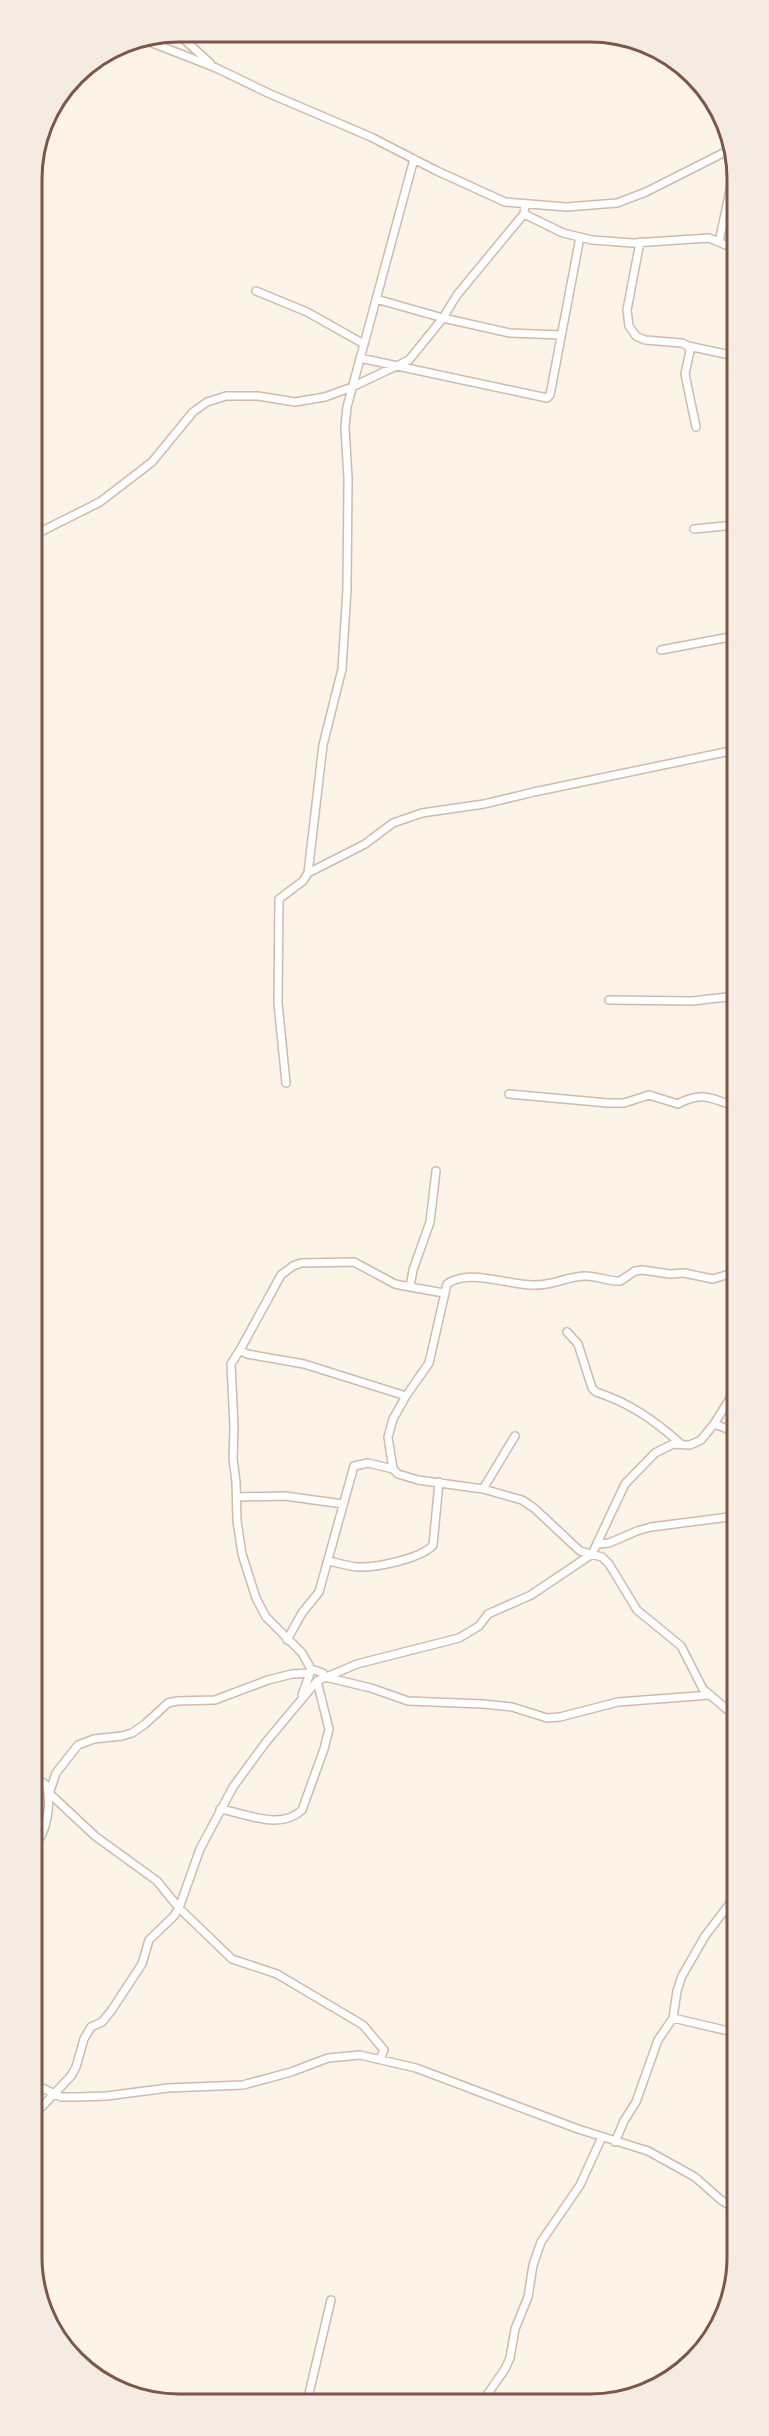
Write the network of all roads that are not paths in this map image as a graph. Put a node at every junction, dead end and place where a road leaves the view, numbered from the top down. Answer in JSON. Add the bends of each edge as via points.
{"nodes":[{"id":1,"x":187,"y":42,"type":"edge"},
{"id":2,"x":156,"y":44,"type":"edge"},
{"id":3,"x":214,"y":67,"type":"junction"},
{"id":4,"x":724,"y":153,"type":"edge"},
{"id":5,"x":414,"y":159,"type":"junction"},
{"id":6,"x":525,"y":204,"type":"junction"},
{"id":7,"x":727,"y":204,"type":"edge"},
{"id":8,"x":524,"y":214,"type":"junction"},
{"id":9,"x":580,"y":237,"type":"junction"},
{"id":10,"x":640,"y":242,"type":"junction"},
{"id":11,"x":719,"y":242,"type":"junction"},
{"id":12,"x":727,"y":246,"type":"edge"},
{"id":13,"x":256,"y":291,"type":"dead end"},
{"id":14,"x":376,"y":299,"type":"junction"},
{"id":15,"x":442,"y":318,"type":"junction"},
{"id":16,"x":561,"y":335,"type":"junction"},
{"id":17,"x":364,"y":344,"type":"junction"},
{"id":18,"x":688,"y":346,"type":"junction"},
{"id":19,"x":727,"y":354,"type":"edge"},
{"id":20,"x":360,"y":358,"type":"junction"},
{"id":21,"x":394,"y":367,"type":"junction"},
{"id":22,"x":352,"y":387,"type":"junction"},
{"id":23,"x":696,"y":427,"type":"dead end"},
{"id":24,"x":727,"y":526,"type":"edge"},
{"id":25,"x":694,"y":529,"type":"dead end"},
{"id":26,"x":42,"y":531,"type":"edge"},
{"id":27,"x":727,"y":638,"type":"edge"},
{"id":28,"x":662,"y":650,"type":"dead end"},
{"id":29,"x":727,"y":752,"type":"edge"},
{"id":30,"x":308,"y":873,"type":"junction"},
{"id":31,"x":727,"y":997,"type":"edge"},
{"id":32,"x":609,"y":1000,"type":"dead end"},
{"id":33,"x":286,"y":1083,"type":"dead end"},
{"id":34,"x":509,"y":1094,"type":"dead end"},
{"id":35,"x":727,"y":1104,"type":"edge"},
{"id":36,"x":436,"y":1171,"type":"dead end"},
{"id":37,"x":727,"y":1275,"type":"edge"},
{"id":38,"x":410,"y":1287,"type":"junction"},
{"id":39,"x":444,"y":1293,"type":"junction"},
{"id":40,"x":567,"y":1332,"type":"dead end"},
{"id":41,"x":240,"y":1350,"type":"junction"},
{"id":42,"x":406,"y":1396,"type":"junction"},
{"id":43,"x":727,"y":1404,"type":"edge"},
{"id":44,"x":714,"y":1425,"type":"junction"},
{"id":45,"x":727,"y":1429,"type":"edge"},
{"id":46,"x":515,"y":1436,"type":"dead end"},
{"id":47,"x":681,"y":1444,"type":"junction"},
{"id":48,"x":393,"y":1469,"type":"junction"},
{"id":49,"x":439,"y":1482,"type":"junction"},
{"id":50,"x":483,"y":1489,"type":"junction"},
{"id":51,"x":237,"y":1497,"type":"junction"},
{"id":52,"x":343,"y":1504,"type":"junction"},
{"id":53,"x":727,"y":1517,"type":"edge"},
{"id":54,"x":597,"y":1544,"type":"junction"},
{"id":55,"x":592,"y":1554,"type":"junction"},
{"id":56,"x":329,"y":1562,"type":"junction"},
{"id":57,"x":287,"y":1640,"type":"junction"},
{"id":58,"x":311,"y":1671,"type":"junction"},
{"id":59,"x":325,"y":1677,"type":"junction"},
{"id":60,"x":317,"y":1681,"type":"junction"},
{"id":61,"x":710,"y":1695,"type":"junction"},
{"id":62,"x":299,"y":1700,"type":"junction"},
{"id":63,"x":727,"y":1710,"type":"edge"},
{"id":64,"x":42,"y":1782,"type":"edge"},
{"id":65,"x":49,"y":1792,"type":"junction"},
{"id":66,"x":220,"y":1809,"type":"junction"},
{"id":67,"x":42,"y":1834,"type":"edge"},
{"id":68,"x":727,"y":1907,"type":"edge"},
{"id":69,"x":179,"y":1908,"type":"junction"},
{"id":70,"x":673,"y":2018,"type":"junction"},
{"id":71,"x":727,"y":2031,"type":"edge"},
{"id":72,"x":380,"y":2059,"type":"junction"},
{"id":73,"x":42,"y":2088,"type":"edge"},
{"id":74,"x":53,"y":2093,"type":"junction"},
{"id":75,"x":42,"y":2106,"type":"edge"},
{"id":76,"x":602,"y":2137,"type":"junction"},
{"id":77,"x":615,"y":2142,"type":"junction"},
{"id":78,"x":727,"y":2204,"type":"edge"},
{"id":79,"x":331,"y":2300,"type":"dead end"},
{"id":80,"x":309,"y":2394,"type":"edge"},
{"id":81,"x":488,"y":2394,"type":"edge"}],
"edges":[{"from":1,"to":3,"type":"street"},
{"from":2,"to":3,"type":"street"},
{"from":3,"to":5,"type":"street"},
{"from":4,"to":6,"type":"street","via":[[617,203],[592,207]]},
{"from":5,"to":6,"type":"street","via":[[497,199]]},
{"from":5,"to":14,"type":"street"},
{"from":6,"to":8,"type":"street"},
{"from":7,"to":11,"type":"street"},
{"from":8,"to":9,"type":"street"},
{"from":8,"to":15,"type":"street"},
{"from":9,"to":10,"type":"street"},
{"from":9,"to":16,"type":"street"},
{"from":10,"to":11,"type":"street","via":[[701,238]]},
{"from":10,"to":18,"type":"street","via":[[627,310],[629,326],[645,340]]},
{"from":11,"to":12,"type":"street"},
{"from":13,"to":17,"type":"street","via":[[307,312]]},
{"from":14,"to":15,"type":"street"},
{"from":14,"to":17,"type":"street"},
{"from":15,"to":16,"type":"street","via":[[510,333]]},
{"from":15,"to":21,"type":"street","via":[[409,360]]},
{"from":16,"to":21,"type":"street","via":[[550,395],[544,399]]},
{"from":17,"to":20,"type":"street"},
{"from":18,"to":19,"type":"street"},
{"from":18,"to":23,"type":"street","via":[[685,374]]},
{"from":20,"to":21,"type":"street"},
{"from":20,"to":22,"type":"street"},
{"from":21,"to":22,"type":"street"},
{"from":22,"to":26,"type":"street","via":[[295,402],[226,396],[207,402],[152,462],[100,502]]},
{"from":22,"to":30,"type":"street","via":[[345,427],[347,589],[342,669],[323,745]]},
{"from":24,"to":25,"type":"street"},
{"from":27,"to":28,"type":"street"},
{"from":29,"to":30,"type":"street","via":[[484,804],[422,813],[393,823],[364,844]]},
{"from":30,"to":33,"type":"street","via":[[279,899],[278,1003]]},
{"from":31,"to":32,"type":"street","via":[[692,1001]]},
{"from":34,"to":35,"type":"street","via":[[608,1103],[650,1095],[678,1104],[702,1095]]},
{"from":36,"to":38,"type":"street","via":[[430,1222]]},
{"from":37,"to":39,"type":"street","via":[[713,1279],[642,1269],[620,1281],[585,1276],[547,1285],[467,1277],[453,1279]]},
{"from":38,"to":39,"type":"street"},
{"from":38,"to":41,"type":"street","via":[[395,1284],[354,1262],[301,1263],[281,1275]]},
{"from":39,"to":42,"type":"street","via":[[429,1363]]},
{"from":40,"to":47,"type":"street","via":[[578,1344],[596,1392],[633,1406]]},
{"from":41,"to":42,"type":"street","via":[[304,1364]]},
{"from":41,"to":51,"type":"street","via":[[231,1364]]},
{"from":42,"to":48,"type":"street","via":[[388,1437]]},
{"from":43,"to":44,"type":"street"},
{"from":44,"to":45,"type":"street"},
{"from":44,"to":47,"type":"street","via":[[696,1444]]},
{"from":46,"to":50,"type":"street"},
{"from":47,"to":54,"type":"street","via":[[656,1453],[625,1484]]},
{"from":48,"to":49,"type":"street","via":[[418,1480]]},
{"from":48,"to":52,"type":"street","via":[[368,1464],[354,1466]]},
{"from":49,"to":50,"type":"street"},
{"from":49,"to":56,"type":"street","via":[[433,1545],[427,1552],[400,1561],[358,1567]]},
{"from":50,"to":55,"type":"street","via":[[522,1500],[580,1551]]},
{"from":51,"to":52,"type":"street","via":[[285,1496]]},
{"from":51,"to":57,"type":"street","via":[[242,1554],[256,1598],[266,1617]]},
{"from":52,"to":56,"type":"street"},
{"from":53,"to":54,"type":"street","via":[[651,1527]]},
{"from":54,"to":55,"type":"street"},
{"from":55,"to":59,"type":"street","via":[[531,1595],[488,1614],[479,1626],[459,1638],[357,1664]]},
{"from":55,"to":61,"type":"street","via":[[609,1564],[637,1610],[681,1646]]},
{"from":56,"to":57,"type":"street","via":[[319,1592]]},
{"from":57,"to":58,"type":"street","via":[[302,1653]]},
{"from":58,"to":59,"type":"street"},
{"from":58,"to":62,"type":"street"},
{"from":58,"to":65,"type":"street","via":[[281,1676],[215,1700],[168,1703],[132,1733],[78,1745],[56,1773]]},
{"from":59,"to":60,"type":"street"},
{"from":59,"to":61,"type":"street","via":[[408,1701],[512,1707],[547,1718],[618,1702]]},
{"from":60,"to":62,"type":"street"},
{"from":60,"to":66,"type":"street","via":[[329,1729],[302,1810],[283,1820]]},
{"from":61,"to":63,"type":"street"},
{"from":62,"to":66,"type":"street"},
{"from":64,"to":65,"type":"street"},
{"from":65,"to":67,"type":"street"},
{"from":65,"to":69,"type":"street","via":[[95,1836],[157,1881]]},
{"from":66,"to":69,"type":"street","via":[[194,1861]]},
{"from":68,"to":70,"type":"street","via":[[682,1976]]},
{"from":69,"to":72,"type":"street","via":[[232,1959],[277,1974],[363,2025],[384,2050]]},
{"from":69,"to":74,"type":"street","via":[[149,1940],[142,1964],[111,2011],[91,2027],[76,2067]]},
{"from":70,"to":71,"type":"street"},
{"from":70,"to":77,"type":"street","via":[[658,2040],[636,2102]]},
{"from":72,"to":74,"type":"street","via":[[360,2055],[328,2058],[243,2085],[107,2096],[61,2097]]},
{"from":72,"to":76,"type":"street","via":[[416,2068]]},
{"from":73,"to":74,"type":"street"},
{"from":74,"to":75,"type":"street"},
{"from":76,"to":77,"type":"street"},
{"from":76,"to":81,"type":"street","via":[[580,2185],[541,2242],[510,2358]]},
{"from":77,"to":78,"type":"street","via":[[648,2151],[695,2177]]},
{"from":79,"to":80,"type":"street"}]}
